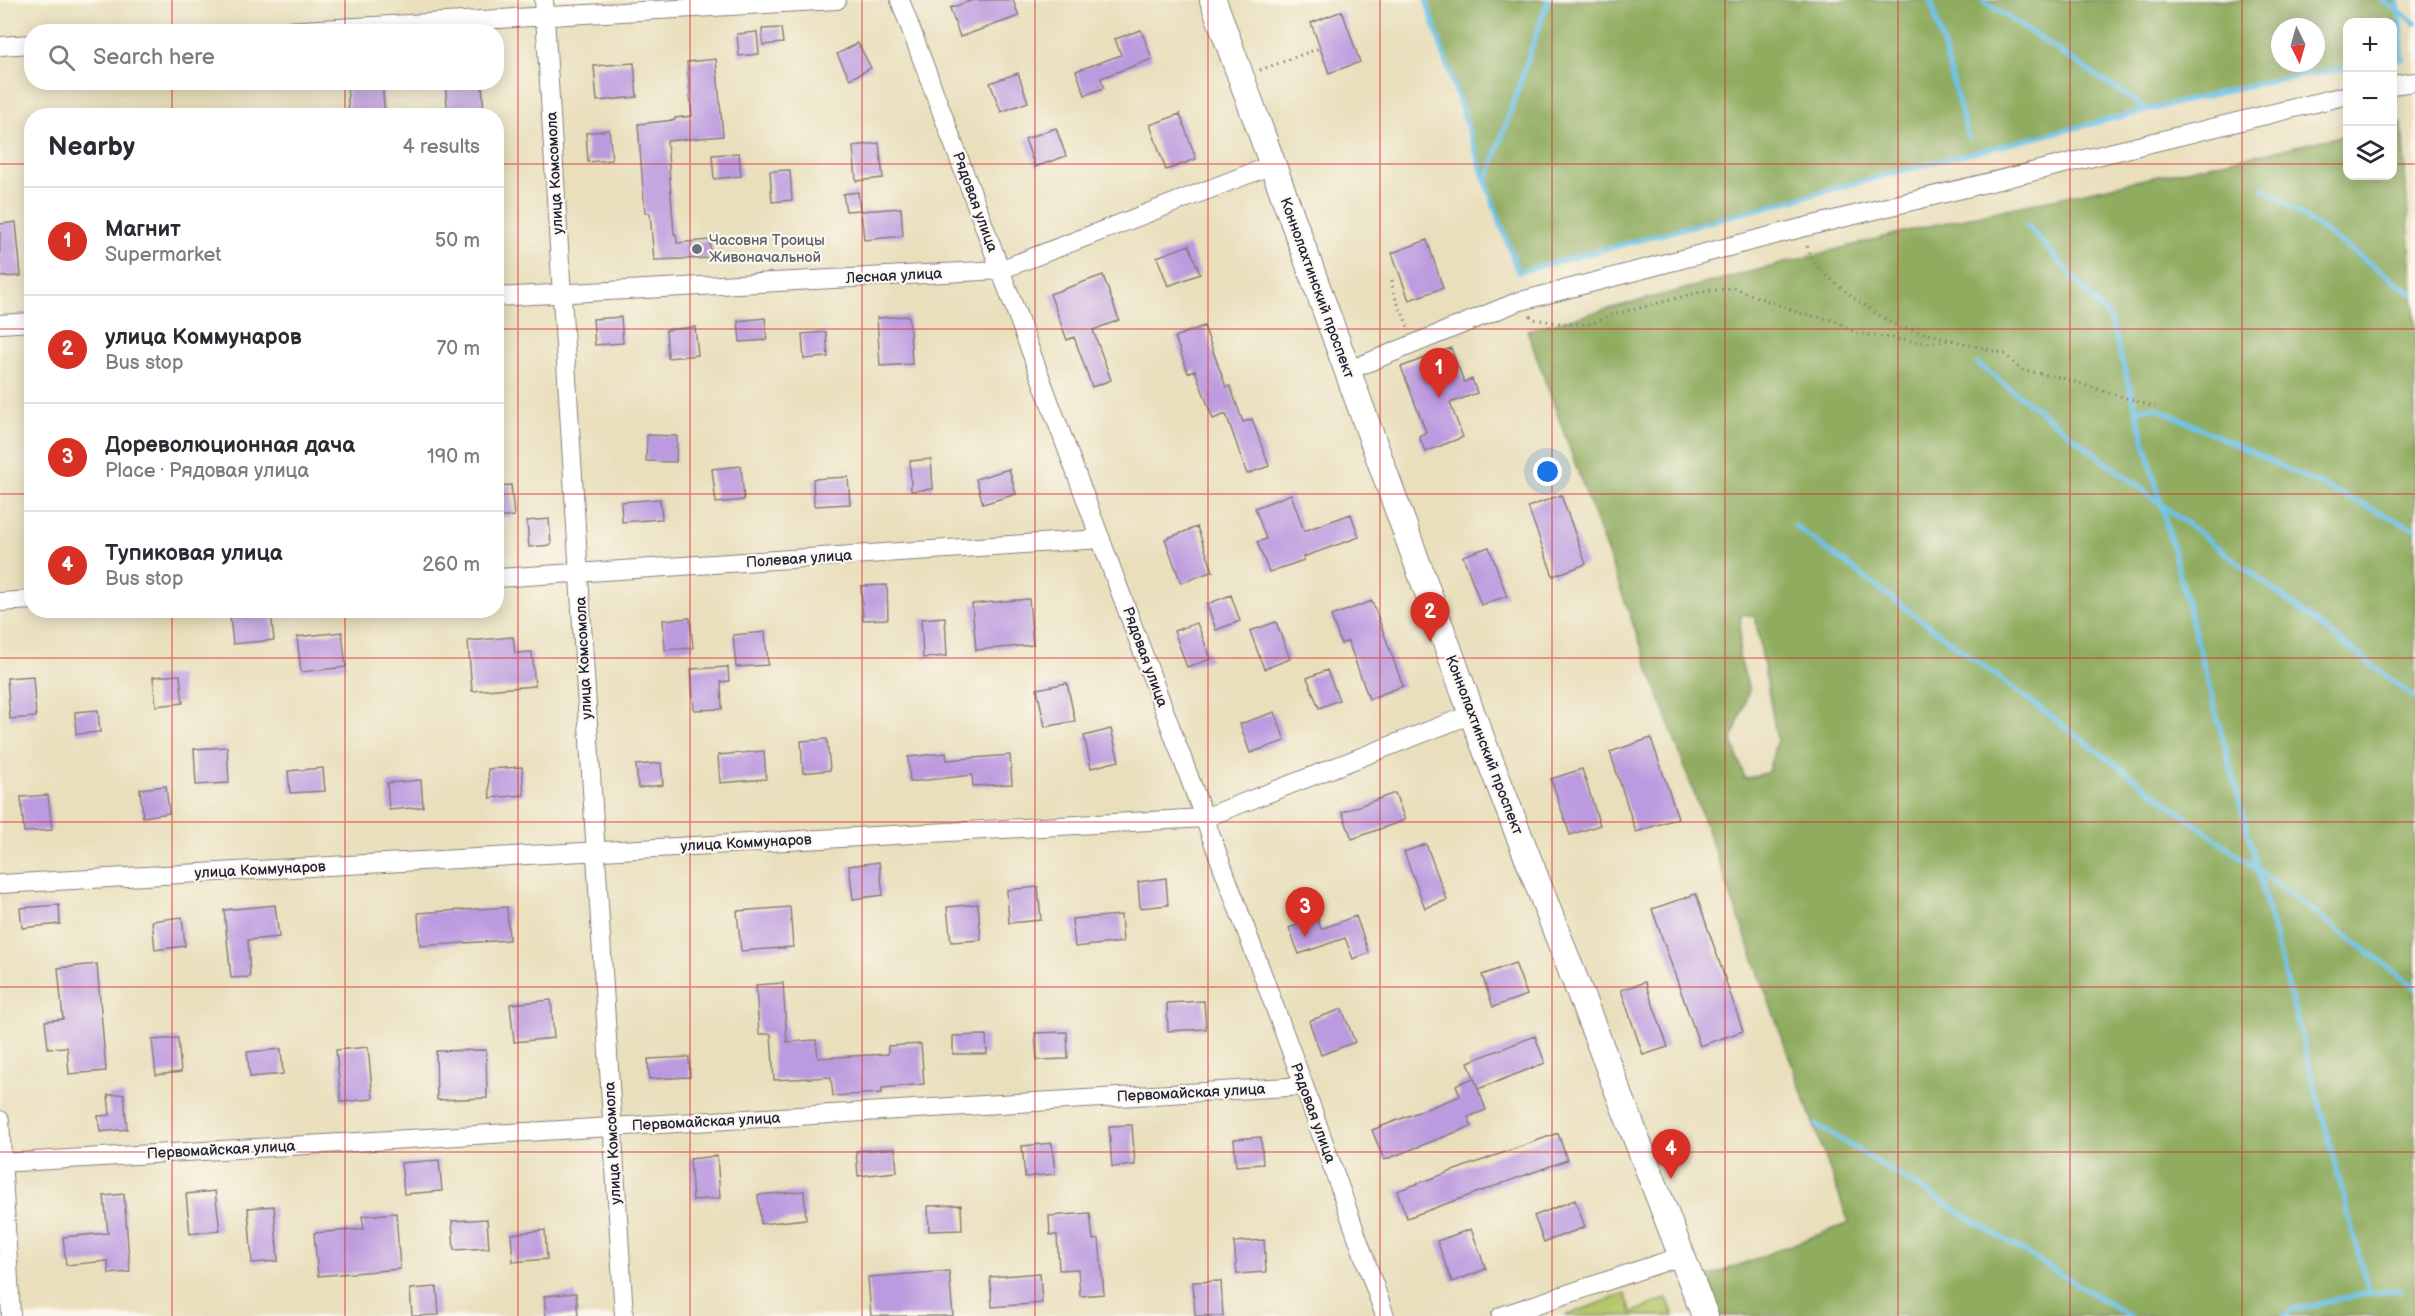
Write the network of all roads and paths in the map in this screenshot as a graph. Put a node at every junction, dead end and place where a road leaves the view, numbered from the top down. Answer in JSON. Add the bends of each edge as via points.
{"nodes":[{"id":1,"x":837,"y":0,"type":"edge"},
{"id":2,"x":900,"y":0,"type":"edge"},
{"id":3,"x":1213,"y":0,"type":"edge"},
{"id":4,"x":545,"y":8,"type":"edge"},
{"id":5,"x":359,"y":24,"type":"edge"},
{"id":6,"x":24,"y":44,"type":"edge"},
{"id":7,"x":0,"y":46,"type":"edge"},
{"id":8,"x":1320,"y":48,"type":"dead end"},
{"id":9,"x":1240,"y":77,"type":"junction"},
{"id":10,"x":2415,"y":82,"type":"edge"},
{"id":11,"x":2397,"y":84,"type":"edge"},
{"id":12,"x":2343,"y":96,"type":"edge"},
{"id":13,"x":1272,"y":165,"type":"junction"},
{"id":14,"x":1801,"y":228,"type":"junction"},
{"id":15,"x":1000,"y":270,"type":"junction"},
{"id":16,"x":1392,"y":280,"type":"dead end"},
{"id":17,"x":562,"y":294,"type":"junction"},
{"id":18,"x":504,"y":297,"type":"edge"},
{"id":19,"x":1518,"y":302,"type":"junction"},
{"id":20,"x":24,"y":322,"type":"edge"},
{"id":21,"x":0,"y":324,"type":"edge"},
{"id":22,"x":1410,"y":332,"type":"dead end"},
{"id":23,"x":1955,"y":340,"type":"junction"},
{"id":24,"x":1347,"y":371,"type":"junction"},
{"id":25,"x":2156,"y":407,"type":"dead end"},
{"id":26,"x":1101,"y":539,"type":"junction"},
{"id":27,"x":579,"y":574,"type":"junction"},
{"id":28,"x":504,"y":578,"type":"edge"},
{"id":29,"x":24,"y":600,"type":"edge"},
{"id":30,"x":0,"y":602,"type":"edge"},
{"id":31,"x":1472,"y":714,"type":"junction"},
{"id":32,"x":1204,"y":818,"type":"junction"},
{"id":33,"x":596,"y":851,"type":"junction"},
{"id":34,"x":0,"y":884,"type":"edge"},
{"id":35,"x":1304,"y":1086,"type":"junction"},
{"id":36,"x":0,"y":1120,"type":"edge"},
{"id":37,"x":612,"y":1127,"type":"junction"},
{"id":38,"x":1,"y":1163,"type":"edge"},
{"id":39,"x":1682,"y":1256,"type":"junction"},
{"id":40,"x":11,"y":1316,"type":"edge"},
{"id":41,"x":624,"y":1316,"type":"edge"},
{"id":42,"x":1385,"y":1316,"type":"edge"},
{"id":43,"x":1501,"y":1316,"type":"edge"},
{"id":44,"x":1705,"y":1316,"type":"edge"}],
"edges":[{"from":1,"to":4,"type":"street"},
{"from":2,"to":15,"type":"street","name":"Рядовая улица"},
{"from":3,"to":9,"type":"main road","name":"Коннолахтинский проспект"},
{"from":4,"to":5,"type":"street"},
{"from":4,"to":17,"type":"street","name":"улица Комсомола"},
{"from":6,"to":7,"type":"street"},
{"from":8,"to":9,"type":"path"},
{"from":9,"to":13,"type":"main road","name":"Коннолахтинский проспект"},
{"from":10,"to":11,"type":"street"},
{"from":12,"to":14,"type":"street"},
{"from":13,"to":15,"type":"street","name":"Лесная улица"},
{"from":13,"to":24,"type":"main road","name":"Коннолахтинский проспект"},
{"from":14,"to":19,"type":"street"},
{"from":14,"to":23,"type":"path","via":[[1810,256],[1820,270],[1855,299],[1894,326]]},
{"from":15,"to":17,"type":"street","name":"Лесная улица"},
{"from":15,"to":26,"type":"street","name":"Рядовая улица"},
{"from":16,"to":22,"type":"path","via":[[1392,292]]},
{"from":17,"to":18,"type":"street","name":"Лесная улица"},
{"from":17,"to":27,"type":"street","name":"улица Комсомола"},
{"from":19,"to":23,"type":"path","via":[[1533,319],[1591,324],[1701,292],[1734,288],[1802,314],[1834,320],[1856,333],[1926,343]]},
{"from":19,"to":24,"type":"street"},
{"from":20,"to":21,"type":"street"},
{"from":23,"to":25,"type":"path","via":[[2006,354],[2021,370],[2059,377]]},
{"from":24,"to":31,"type":"main road","name":"Коннолахтинский проспект"},
{"from":26,"to":27,"type":"street","name":"Полевая улица"},
{"from":26,"to":32,"type":"street","name":"Рядовая улица"},
{"from":27,"to":28,"type":"street","name":"Полевая улица"},
{"from":27,"to":33,"type":"street","name":"улица Комсомола"},
{"from":29,"to":30,"type":"street"},
{"from":31,"to":32,"type":"street","name":"улица Коммунаров"},
{"from":31,"to":39,"type":"main road","name":"Коннолахтинский проспект"},
{"from":32,"to":33,"type":"street","name":"улица Коммунаров"},
{"from":32,"to":35,"type":"street","name":"Рядовая улица"},
{"from":33,"to":34,"type":"street","name":"улица Коммунаров"},
{"from":33,"to":37,"type":"street","name":"улица Комсомола"},
{"from":35,"to":37,"type":"street","name":"Первомайская улица"},
{"from":35,"to":42,"type":"street","name":"Рядовая улица"},
{"from":36,"to":38,"type":"street"},
{"from":37,"to":38,"type":"street","name":"Первомайская улица"},
{"from":37,"to":41,"type":"street","name":"улица Комсомола"},
{"from":38,"to":40,"type":"street"},
{"from":39,"to":43,"type":"street"},
{"from":39,"to":44,"type":"main road","name":"Коннолахтинский проспект"}]}
